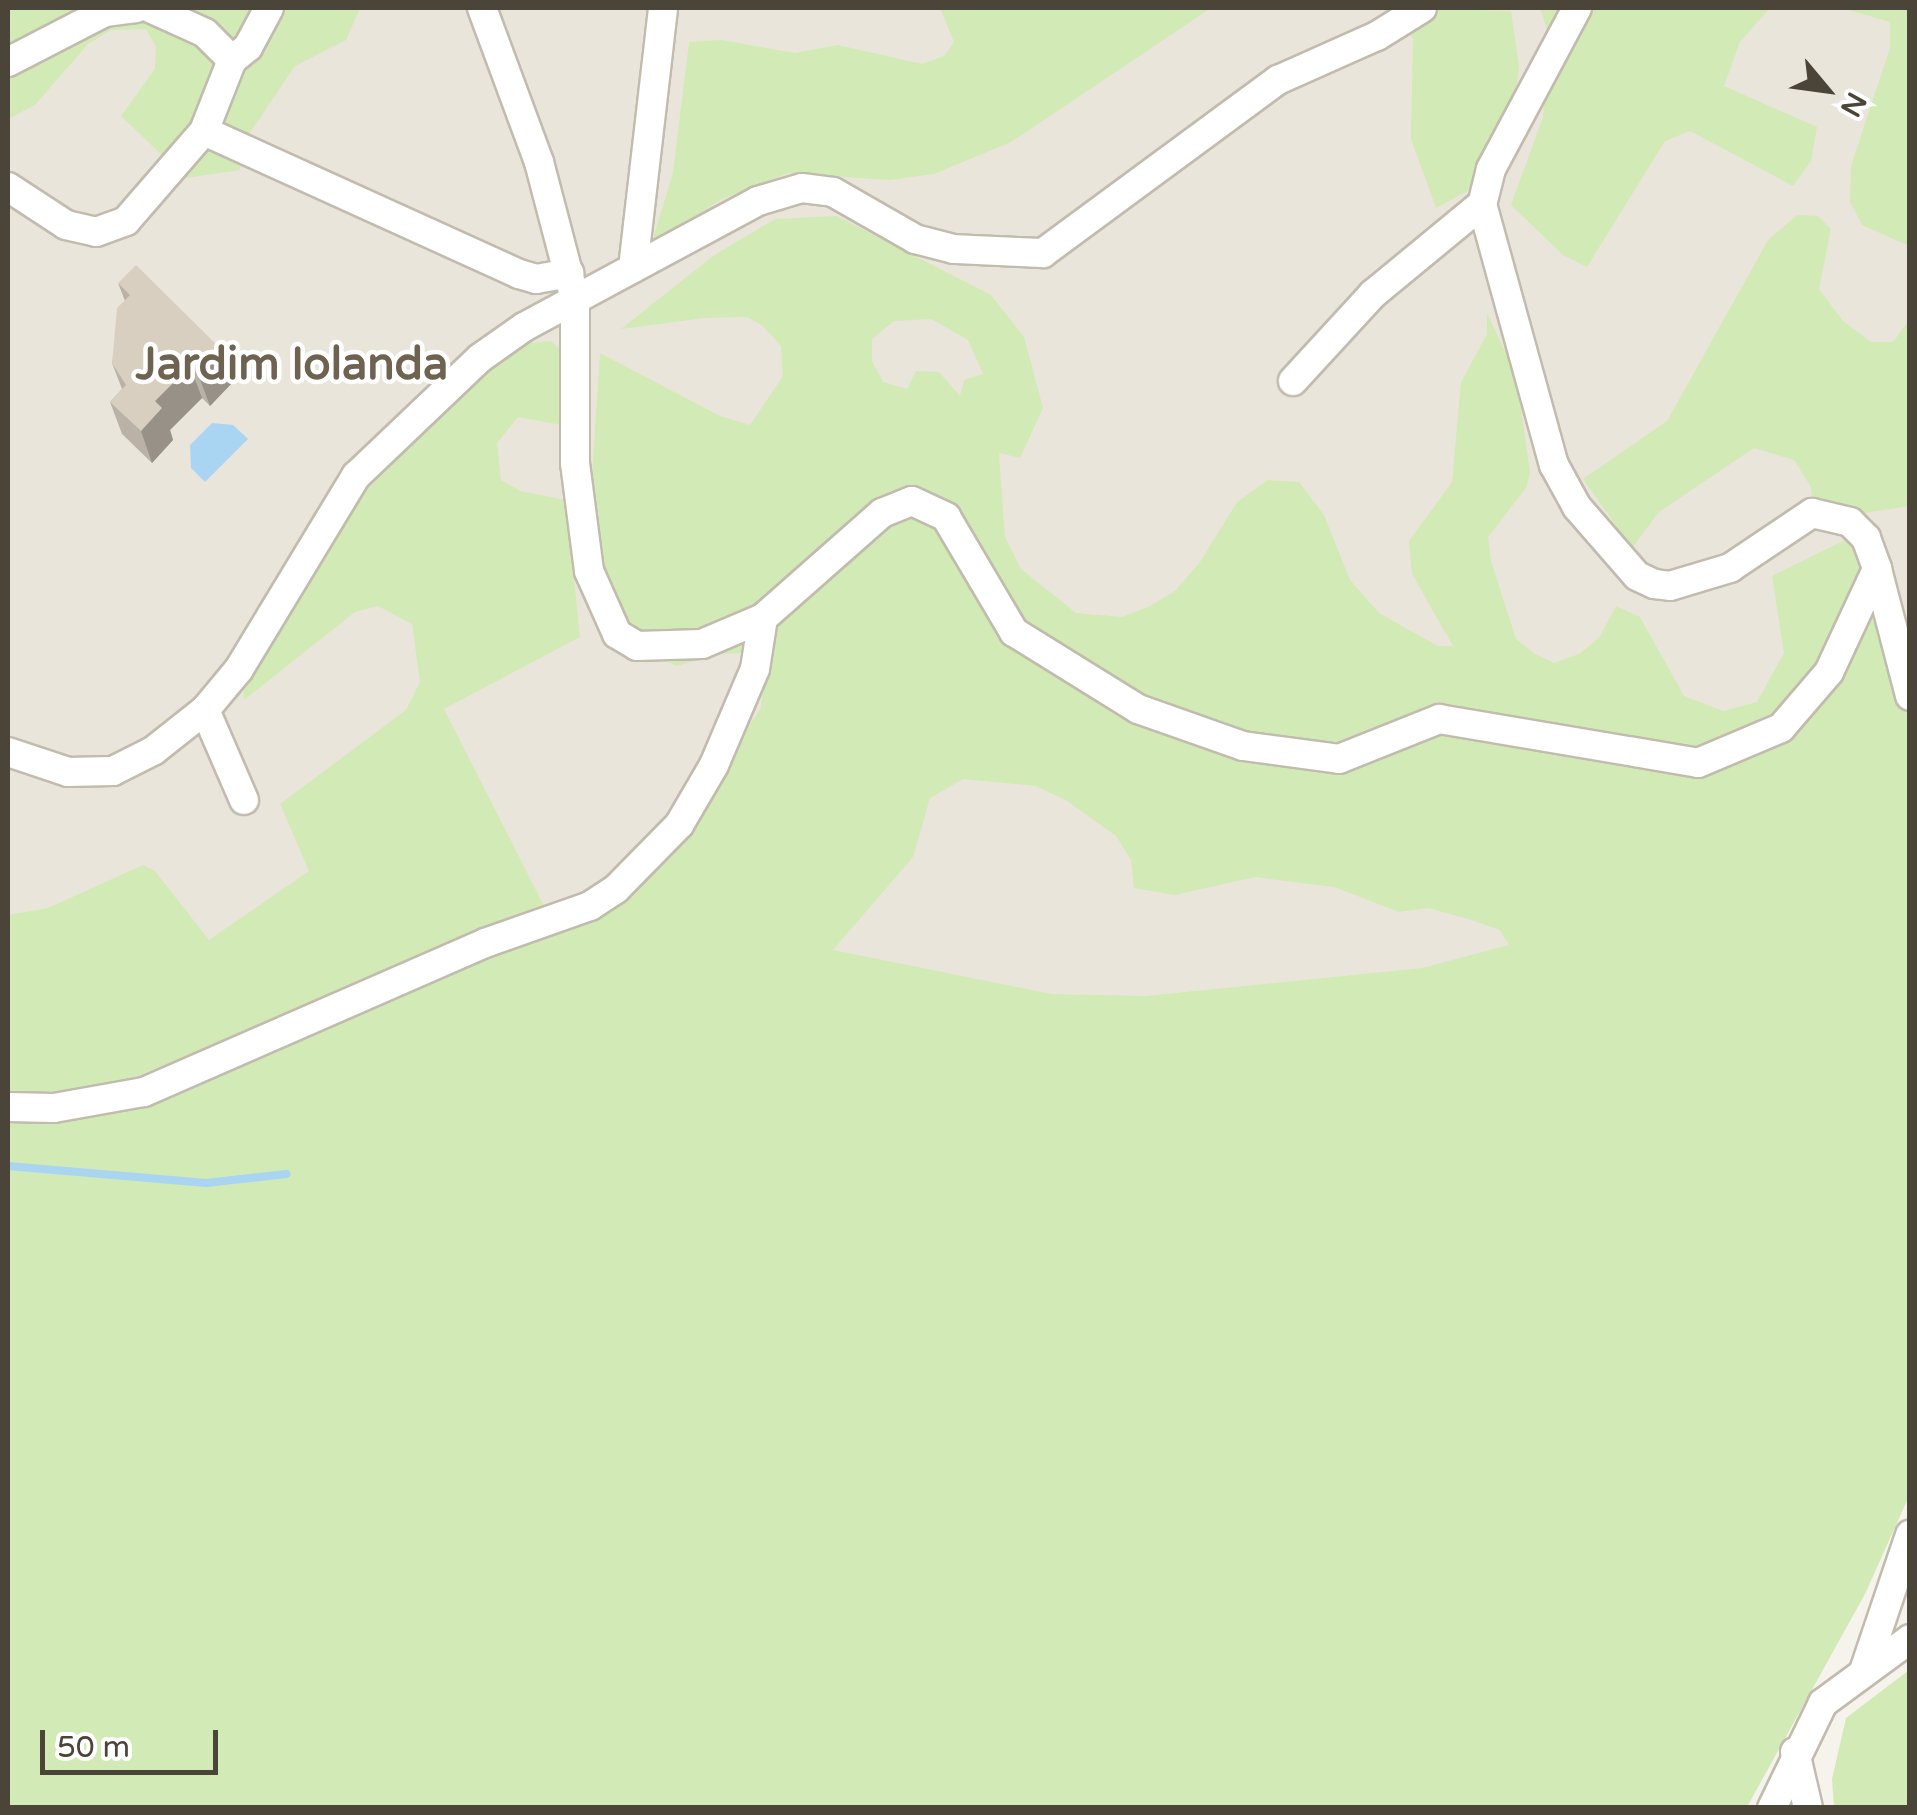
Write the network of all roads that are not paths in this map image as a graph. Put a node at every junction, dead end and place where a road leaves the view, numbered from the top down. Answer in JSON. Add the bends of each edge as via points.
{"nodes":[{"id":1,"x":136,"y":8,"type":"edge"},
{"id":2,"x":150,"y":8,"type":"edge"},
{"id":3,"x":269,"y":8,"type":"edge"},
{"id":4,"x":482,"y":8,"type":"edge"},
{"id":5,"x":663,"y":8,"type":"edge"},
{"id":6,"x":1422,"y":8,"type":"edge"},
{"id":7,"x":1578,"y":8,"type":"edge"},
{"id":8,"x":232,"y":60,"type":"junction"},
{"id":9,"x":8,"y":62,"type":"edge"},
{"id":10,"x":204,"y":131,"type":"junction"},
{"id":11,"x":8,"y":187,"type":"edge"},
{"id":12,"x":1482,"y":204,"type":"junction"},
{"id":13,"x":633,"y":268,"type":"junction"},
{"id":14,"x":572,"y":286,"type":"junction"},
{"id":15,"x":1293,"y":381,"type":"dead end"},
{"id":16,"x":1878,"y":569,"type":"junction"},
{"id":17,"x":764,"y":618,"type":"junction"},
{"id":18,"x":1910,"y":696,"type":"edge"},
{"id":19,"x":205,"y":710,"type":"junction"},
{"id":20,"x":8,"y":752,"type":"edge"},
{"id":21,"x":244,"y":800,"type":"dead end"},
{"id":22,"x":8,"y":1107,"type":"edge"},
{"id":23,"x":1910,"y":1535,"type":"edge"},
{"id":24,"x":1910,"y":1639,"type":"edge"},
{"id":25,"x":1857,"y":1676,"type":"junction"},
{"id":26,"x":1794,"y":1752,"type":"junction"},
{"id":27,"x":1772,"y":1808,"type":"edge"},
{"id":28,"x":1808,"y":1808,"type":"edge"}],
"edges":[{"from":1,"to":9,"type":"street","via":[[105,12]]},
{"from":2,"to":8,"type":"street","via":[[205,33]]},
{"from":3,"to":8,"type":"street","via":[[248,48]]},
{"from":4,"to":14,"type":"street","via":[[539,162]]},
{"from":5,"to":13,"type":"street"},
{"from":6,"to":13,"type":"street","via":[[1278,80],[1044,254],[954,249],[914,239],[833,192],[802,188],[758,200]]},
{"from":7,"to":12,"type":"street","via":[[1491,169]]},
{"from":8,"to":10,"type":"street"},
{"from":10,"to":11,"type":"street","via":[[152,197],[126,221],[96,232],[66,225]]},
{"from":10,"to":14,"type":"street","via":[[519,274]]},
{"from":12,"to":15,"type":"street","via":[[1373,294]]},
{"from":12,"to":16,"type":"street","via":[[1554,465],[1577,507],[1637,576],[1670,586],[1730,568],[1812,514],[1828,513],[1866,538]]},
{"from":13,"to":14,"type":"street"},
{"from":14,"to":17,"type":"street","via":[[575,462],[589,571],[602,610],[617,634],[636,646],[702,644]]},
{"from":14,"to":19,"type":"street","via":[[480,358],[356,476],[239,668]]},
{"from":16,"to":17,"type":"street","via":[[1829,672],[1780,728],[1698,764],[1440,719],[1339,759],[1244,746],[1138,709],[1014,632],[946,517],[912,501],[882,512]]},
{"from":16,"to":18,"type":"street"},
{"from":17,"to":22,"type":"street","via":[[755,669],[714,764],[670,836],[590,906],[485,942],[144,1092],[54,1108]]},
{"from":19,"to":20,"type":"street","via":[[154,751],[113,772],[68,772]]},
{"from":19,"to":21,"type":"street"},
{"from":23,"to":25,"type":"street"},
{"from":24,"to":25,"type":"street"},
{"from":25,"to":26,"type":"street","via":[[1823,1704]]},
{"from":26,"to":27,"type":"street"},
{"from":26,"to":28,"type":"street"}]}
